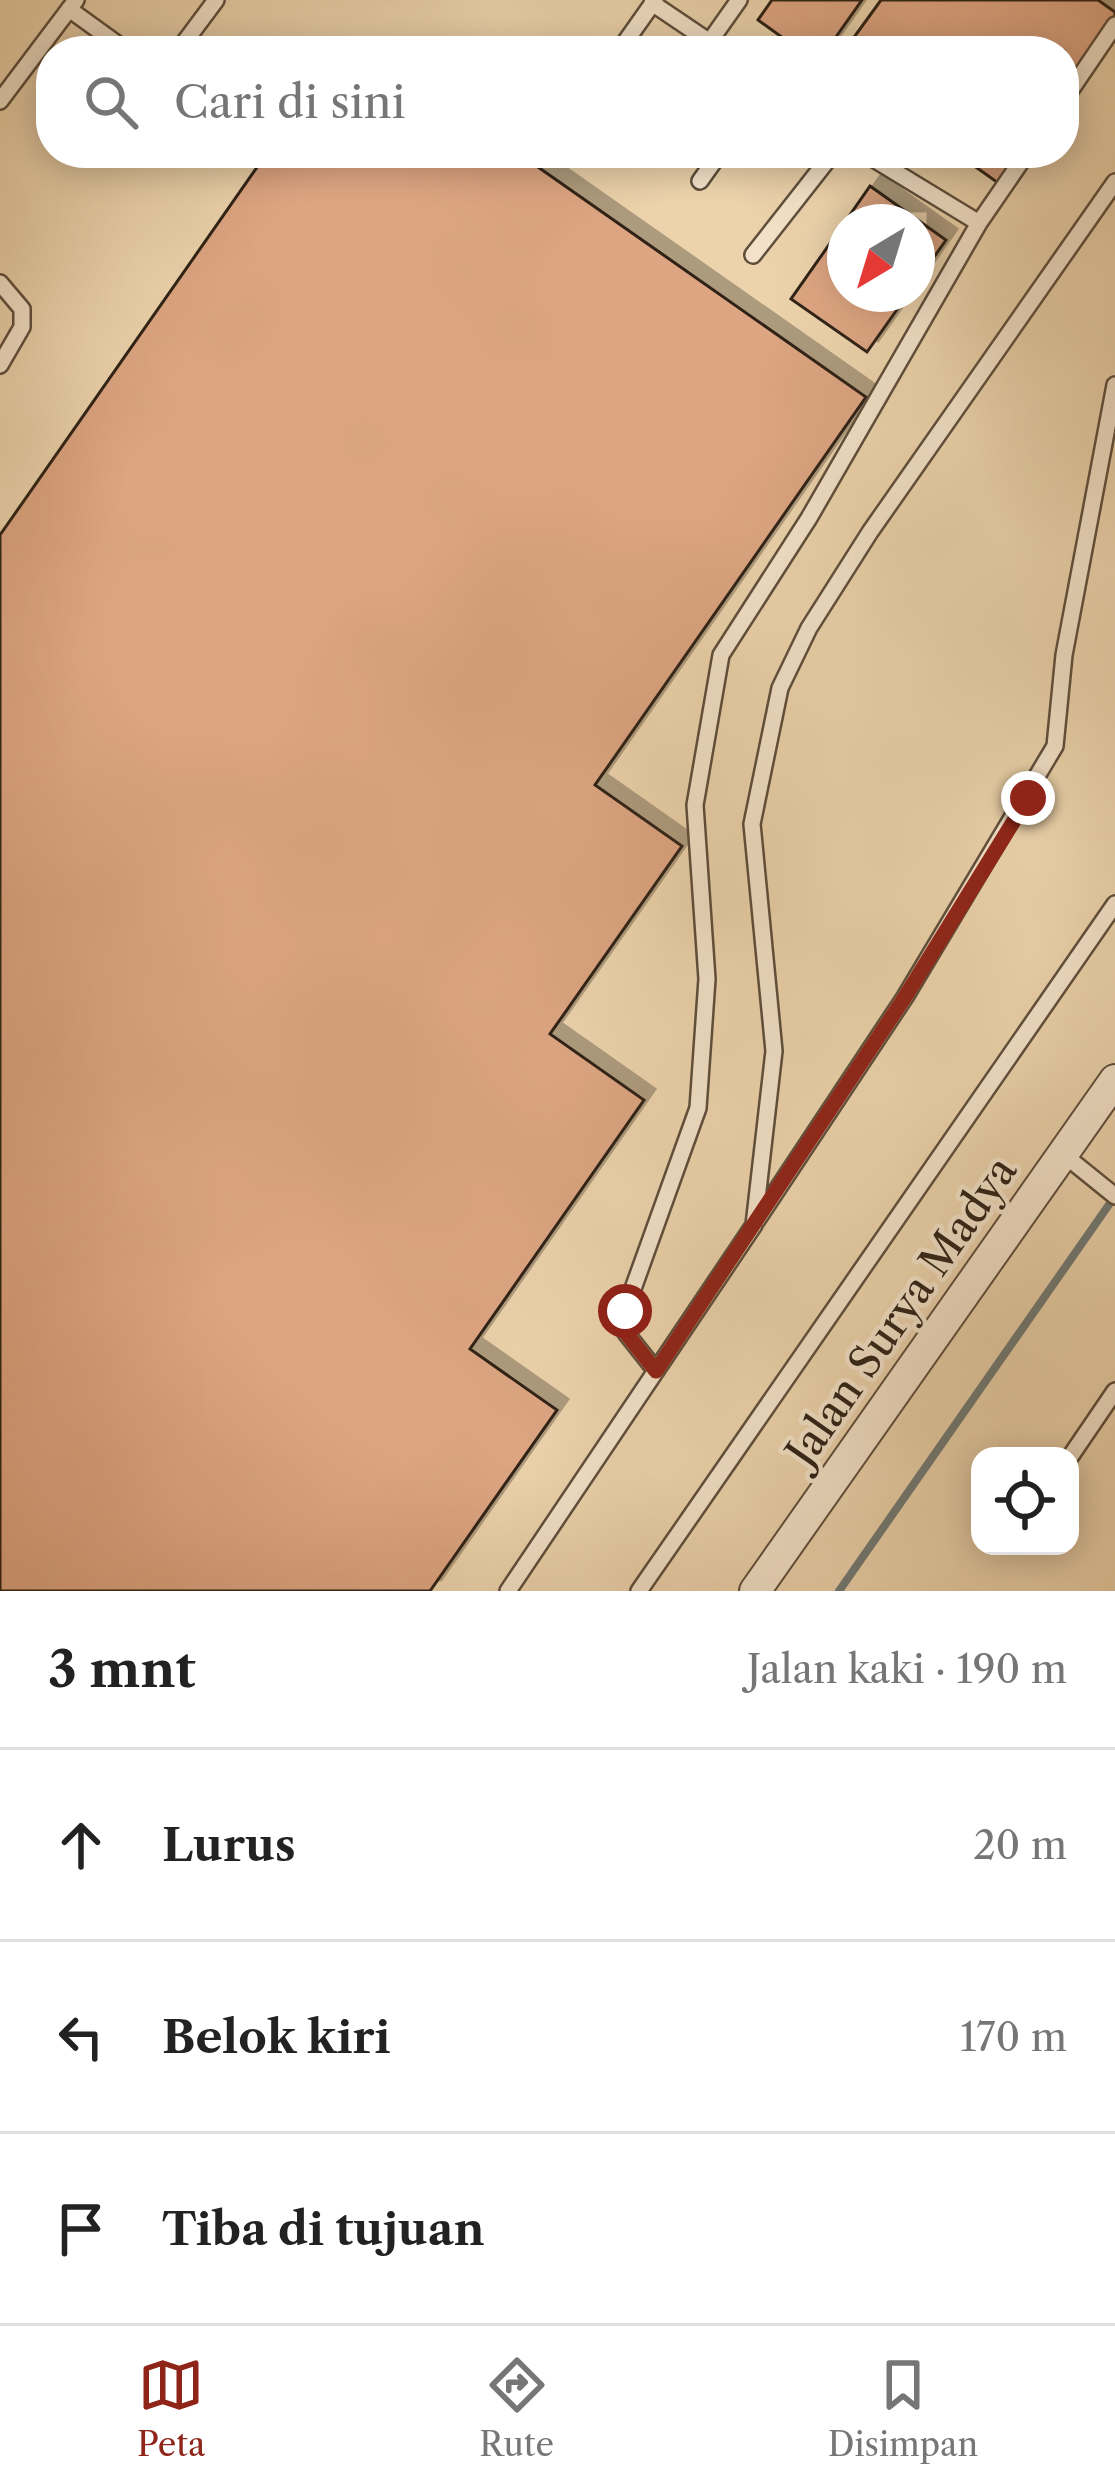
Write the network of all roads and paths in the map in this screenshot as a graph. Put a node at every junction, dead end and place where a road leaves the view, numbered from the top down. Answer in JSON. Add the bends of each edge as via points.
{"nodes":[{"id":1,"x":216,"y":0,"type":"edge"},
{"id":2,"x":739,"y":0,"type":"edge"},
{"id":3,"x":654,"y":2,"type":"edge"},
{"id":4,"x":73,"y":5,"type":"edge"},
{"id":5,"x":1115,"y":25,"type":"edge"},
{"id":6,"x":49,"y":36,"type":"edge"},
{"id":7,"x":109,"y":36,"type":"edge"},
{"id":8,"x":189,"y":36,"type":"edge"},
{"id":9,"x":630,"y":36,"type":"edge"},
{"id":10,"x":697,"y":36,"type":"edge"},
{"id":11,"x":719,"y":36,"type":"edge"},
{"id":12,"x":36,"y":54,"type":"edge"},
{"id":13,"x":1079,"y":78,"type":"edge"},
{"id":14,"x":0,"y":101,"type":"edge"},
{"id":15,"x":709,"y":168,"type":"edge"},
{"id":16,"x":821,"y":168,"type":"edge"},
{"id":17,"x":889,"y":168,"type":"edge"},
{"id":18,"x":1018,"y":168,"type":"edge"},
{"id":19,"x":700,"y":181,"type":"dead end"},
{"id":20,"x":1115,"y":182,"type":"edge"},
{"id":21,"x":979,"y":223,"type":"junction"},
{"id":22,"x":753,"y":255,"type":"dead end"},
{"id":23,"x":0,"y":283,"type":"edge"},
{"id":24,"x":0,"y":365,"type":"edge"},
{"id":25,"x":1115,"y":385,"type":"edge"},
{"id":26,"x":1115,"y":904,"type":"edge"},
{"id":27,"x":1115,"y":1080,"type":"edge"},
{"id":28,"x":1063,"y":1154,"type":"junction"},
{"id":29,"x":1115,"y":1196,"type":"edge"},
{"id":30,"x":754,"y":1225,"type":"junction"},
{"id":31,"x":656,"y":1371,"type":"junction"},
{"id":32,"x":1115,"y":1391,"type":"edge"},
{"id":33,"x":1077,"y":1447,"type":"edge"},
{"id":34,"x":508,"y":1591,"type":"edge"},
{"id":35,"x":638,"y":1591,"type":"edge"},
{"id":36,"x":755,"y":1591,"type":"edge"}],
"edges":[{"from":1,"to":8,"type":"lane"},
{"from":2,"to":11,"type":"lane"},
{"from":3,"to":9,"type":"lane"},
{"from":3,"to":10,"type":"lane"},
{"from":4,"to":6,"type":"lane"},
{"from":4,"to":7,"type":"lane"},
{"from":5,"to":13,"type":"lane"},
{"from":12,"to":14,"type":"lane"},
{"from":15,"to":19,"type":"lane"},
{"from":16,"to":22,"type":"lane"},
{"from":17,"to":21,"type":"lane"},
{"from":18,"to":21,"type":"lane"},
{"from":20,"to":30,"type":"lane","via":[[870,532],[780,688],[752,824],[774,1051]]},
{"from":21,"to":31,"type":"lane","via":[[722,655],[695,806],[707,979],[698,1108],[625,1311],[626,1333]]},
{"from":23,"to":24,"type":"lane","via":[[22,309],[22,326]]},
{"from":25,"to":30,"type":"lane","via":[[1064,655],[1055,746],[905,997]]},
{"from":26,"to":35,"type":"lane"},
{"from":27,"to":28,"type":"street","name":"Jalan Surya Madya"},
{"from":28,"to":29,"type":"lane"},
{"from":28,"to":36,"type":"street","name":"Jalan Surya Madya"},
{"from":30,"to":31,"type":"lane"},
{"from":31,"to":34,"type":"lane"},
{"from":32,"to":33,"type":"lane"}]}
